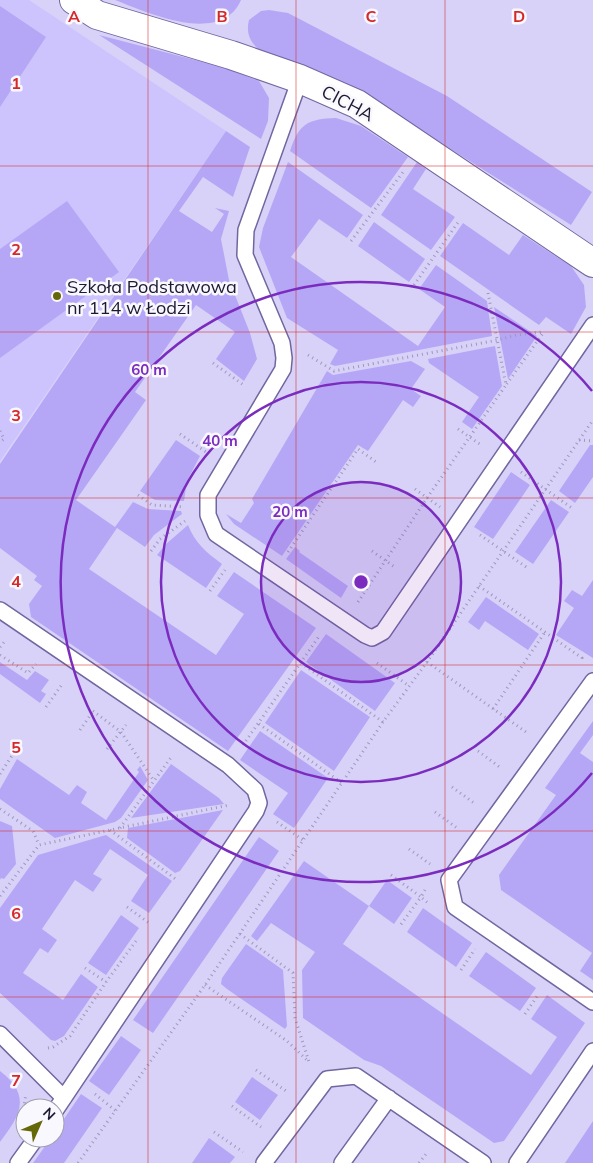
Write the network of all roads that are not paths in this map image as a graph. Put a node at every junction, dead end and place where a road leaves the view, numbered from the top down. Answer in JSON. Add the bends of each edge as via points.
{"nodes":[{"id":1,"x":74,"y":0,"type":"edge"},
{"id":2,"x":300,"y":79,"type":"junction"},
{"id":3,"x":593,"y":263,"type":"edge"},
{"id":4,"x":593,"y":325,"type":"edge"},
{"id":5,"x":0,"y":610,"type":"edge"},
{"id":6,"x":593,"y":681,"type":"edge"},
{"id":7,"x":593,"y":1002,"type":"edge"},
{"id":8,"x":0,"y":1034,"type":"edge"},
{"id":9,"x":593,"y":1051,"type":"edge"},
{"id":10,"x":53,"y":1098,"type":"edge"},
{"id":11,"x":64,"y":1098,"type":"edge"},
{"id":12,"x":389,"y":1098,"type":"junction"},
{"id":13,"x":29,"y":1148,"type":"edge"},
{"id":14,"x":18,"y":1163,"type":"edge"},
{"id":15,"x":264,"y":1163,"type":"edge"},
{"id":16,"x":342,"y":1163,"type":"edge"},
{"id":17,"x":483,"y":1163,"type":"edge"},
{"id":18,"x":516,"y":1163,"type":"edge"}],
"edges":[{"from":1,"to":2,"type":"street","name":"CICHA","via":[[97,15]]},
{"from":2,"to":3,"type":"street","name":"CICHA","via":[[357,104]]},
{"from":2,"to":4,"type":"lane","via":[[244,241],[245,255],[282,343],[283,370],[208,494],[208,515],[216,534],[372,638],[383,632]]},
{"from":5,"to":11,"type":"lane","via":[[241,776],[255,790],[259,803]]},
{"from":6,"to":7,"type":"lane","via":[[450,880],[455,907]]},
{"from":8,"to":10,"type":"lane"},
{"from":9,"to":18,"type":"lane"},
{"from":12,"to":15,"type":"lane","via":[[356,1076],[328,1079]]},
{"from":12,"to":16,"type":"lane"},
{"from":12,"to":17,"type":"lane"},
{"from":13,"to":14,"type":"lane"}]}
